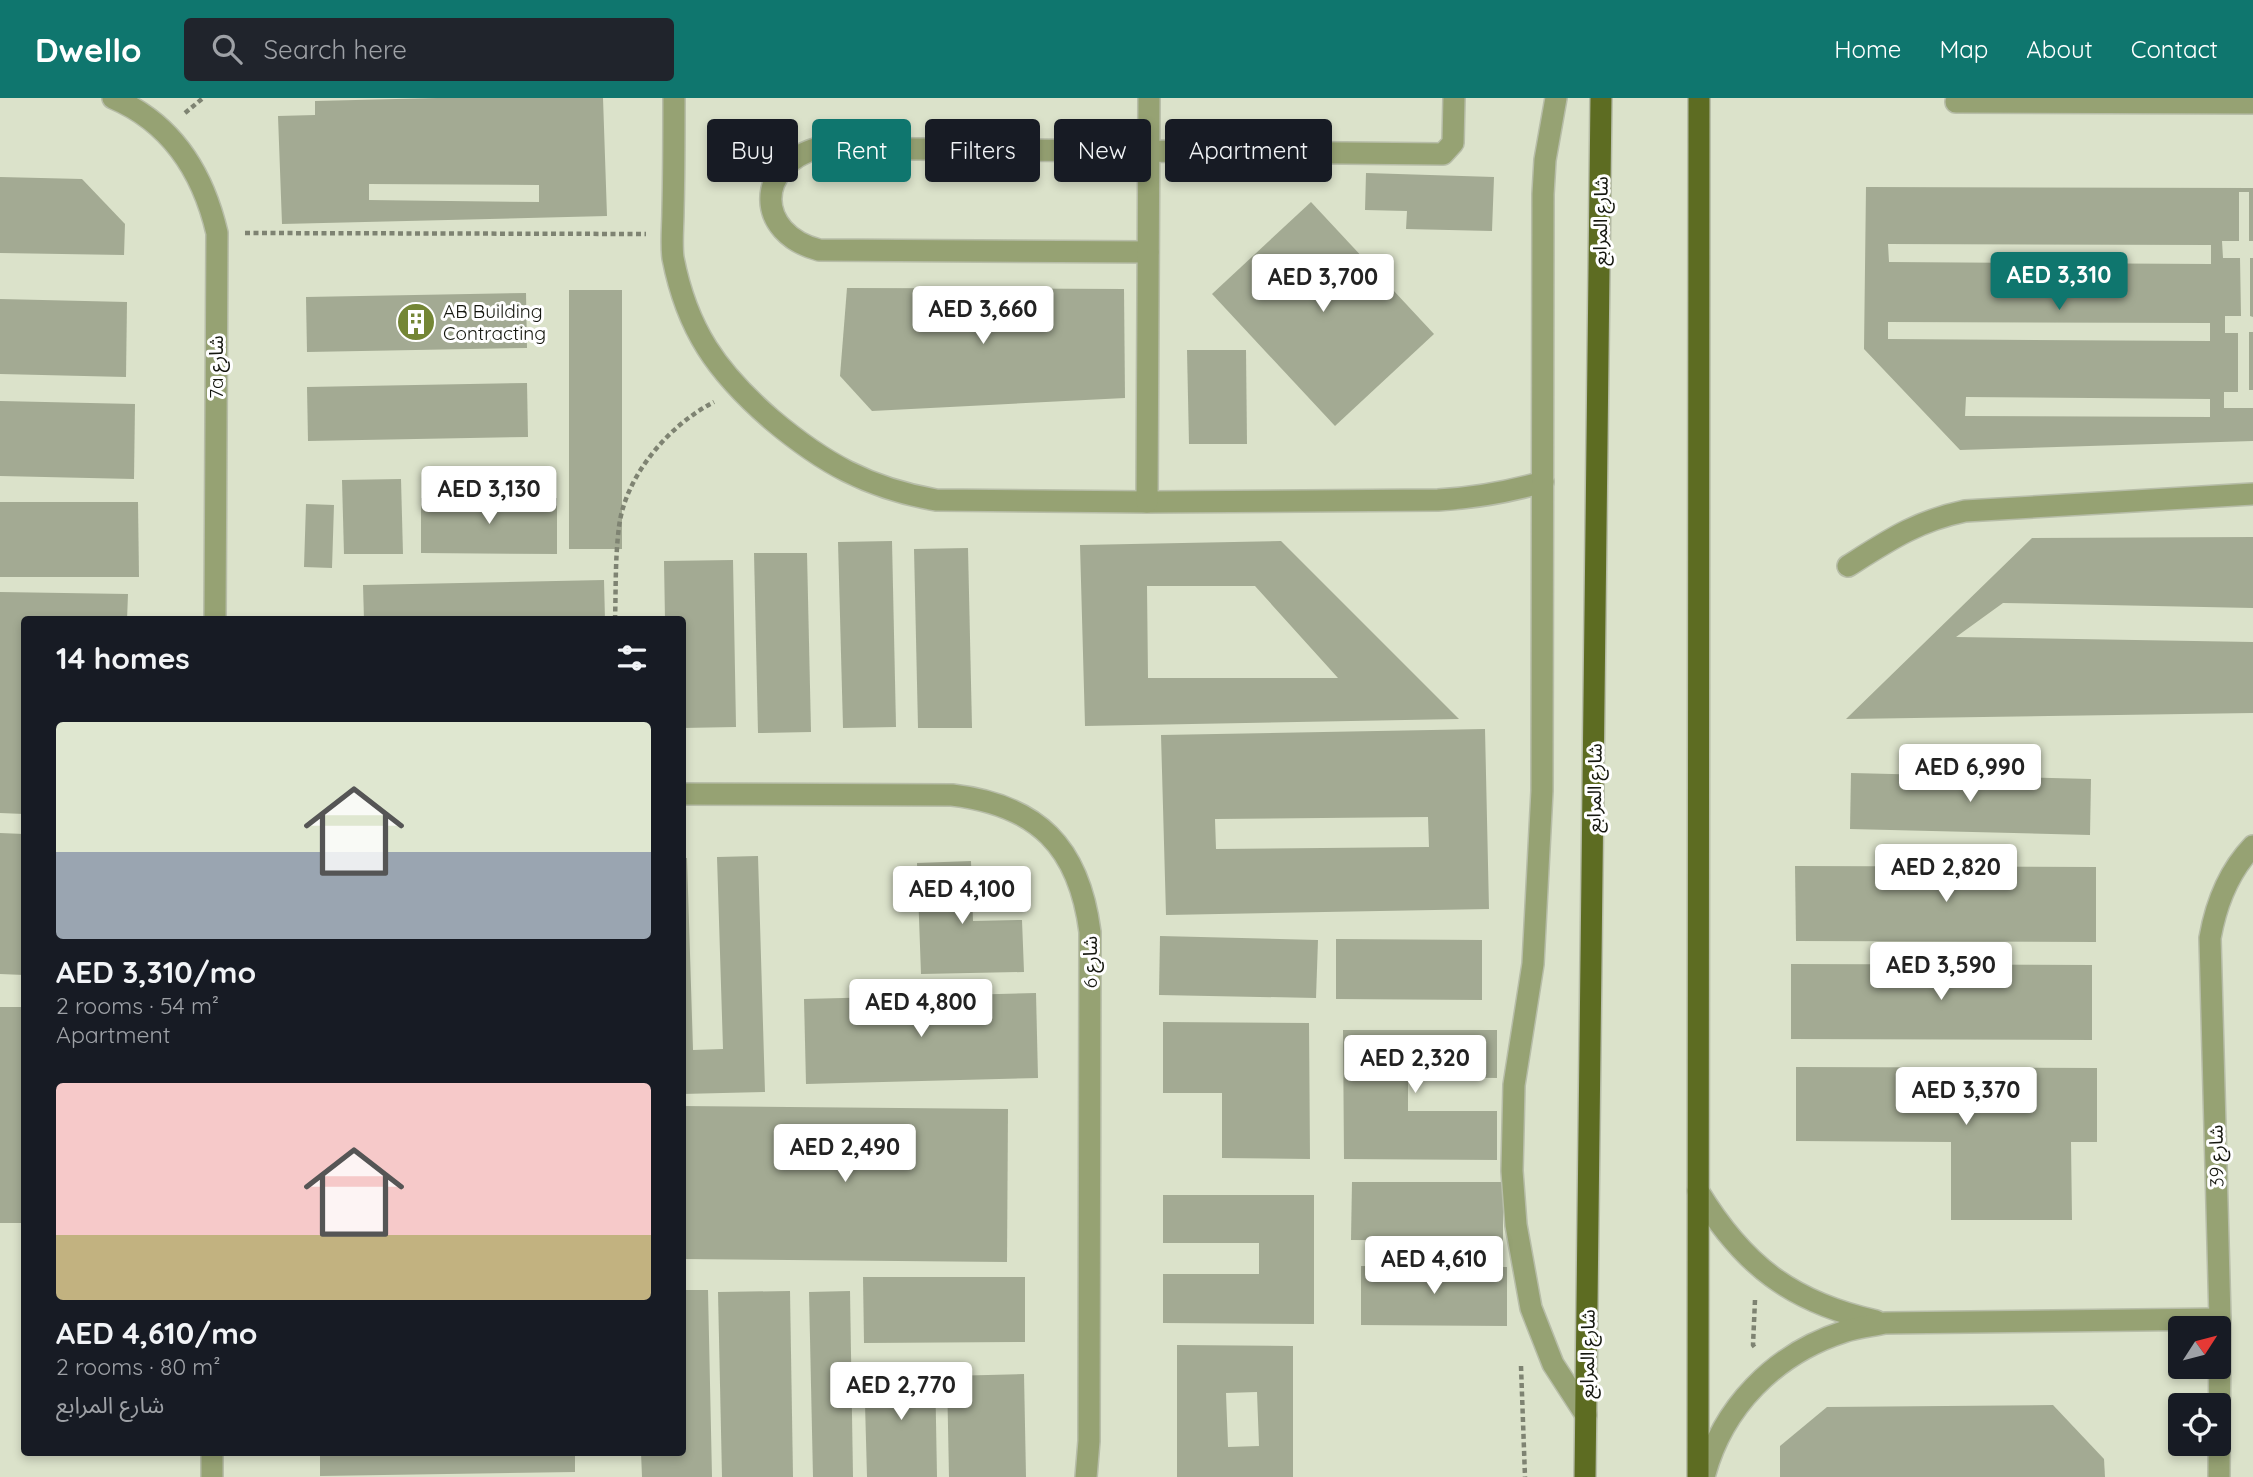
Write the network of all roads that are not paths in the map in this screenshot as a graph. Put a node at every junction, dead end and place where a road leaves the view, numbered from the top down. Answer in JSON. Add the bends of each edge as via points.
{"nodes":[{"id":1,"x":113,"y":98,"type":"edge"},
{"id":2,"x":674,"y":98,"type":"edge"},
{"id":3,"x":1149,"y":98,"type":"edge"},
{"id":4,"x":1454,"y":98,"type":"edge"},
{"id":5,"x":1556,"y":98,"type":"edge"},
{"id":6,"x":1601,"y":98,"type":"edge"},
{"id":7,"x":1698,"y":100,"type":"edge"},
{"id":8,"x":1956,"y":102,"type":"dead end"},
{"id":9,"x":2253,"y":103,"type":"edge"},
{"id":10,"x":1149,"y":119,"type":"edge"},
{"id":11,"x":1054,"y":151,"type":"edge"},
{"id":12,"x":1151,"y":152,"type":"edge"},
{"id":13,"x":1149,"y":182,"type":"edge"},
{"id":14,"x":1148,"y":252,"type":"junction"},
{"id":15,"x":1543,"y":482,"type":"junction"},
{"id":16,"x":2253,"y":494,"type":"edge"},
{"id":17,"x":1147,"y":502,"type":"junction"},
{"id":18,"x":1848,"y":566,"type":"dead end"},
{"id":19,"x":215,"y":616,"type":"edge"},
{"id":20,"x":686,"y":794,"type":"edge"},
{"id":21,"x":2253,"y":846,"type":"edge"},
{"id":22,"x":1698,"y":1191,"type":"junction"},
{"id":23,"x":2220,"y":1316,"type":"edge"},
{"id":24,"x":2168,"y":1320,"type":"edge"},
{"id":25,"x":1885,"y":1323,"type":"junction"},
{"id":26,"x":2220,"y":1379,"type":"edge"},
{"id":27,"x":1586,"y":1415,"type":"junction"},
{"id":28,"x":212,"y":1456,"type":"edge"},
{"id":29,"x":212,"y":1477,"type":"edge"},
{"id":30,"x":1086,"y":1477,"type":"edge"},
{"id":31,"x":1585,"y":1477,"type":"edge"},
{"id":32,"x":1698,"y":1477,"type":"edge"},
{"id":33,"x":1704,"y":1477,"type":"edge"},
{"id":34,"x":2219,"y":1477,"type":"edge"}],
"edges":[{"from":1,"to":19,"type":"street","name":"7a شارع","via":[[145,115],[183,152],[199,177],[217,233]]},
{"from":2,"to":17,"type":"street","via":[[673,254],[688,314],[739,390],[795,439],[847,474],[906,495],[936,500]]},
{"from":3,"to":10,"type":"street"},
{"from":4,"to":12,"type":"street","via":[[1453,143],[1443,154]]},
{"from":5,"to":15,"type":"street","via":[[1543,194]]},
{"from":6,"to":27,"type":"main road","name":"شارع المرابع"},
{"from":7,"to":22,"type":"main road"},
{"from":8,"to":9,"type":"street"},
{"from":11,"to":14,"type":"street","via":[[818,148],[785,164],[774,180],[771,199],[785,234],[800,245],[819,250]]},
{"from":13,"to":14,"type":"street"},
{"from":14,"to":17,"type":"street"},
{"from":15,"to":17,"type":"street","via":[[1459,499]]},
{"from":15,"to":27,"type":"street","via":[[1538,893],[1533,964],[1514,1085],[1512,1171],[1525,1279],[1541,1336]]},
{"from":16,"to":18,"type":"street","via":[[1965,511],[1923,521]]},
{"from":20,"to":30,"type":"street","name":"شارع 6","via":[[982,799],[1012,809],[1038,825],[1076,872],[1090,932]]},
{"from":21,"to":23,"type":"street","name":"شارع 39","via":[[2222,893],[2210,938]]},
{"from":22,"to":25,"type":"street","via":[[1718,1225],[1775,1280],[1809,1300]]},
{"from":22,"to":32,"type":"main road"},
{"from":24,"to":25,"type":"street"},
{"from":25,"to":33,"type":"street","via":[[1844,1331],[1806,1346],[1771,1370],[1723,1427]]},
{"from":26,"to":34,"type":"street","name":"شارع 39"},
{"from":27,"to":31,"type":"main road","name":"شارع المرابع"},
{"from":28,"to":29,"type":"street"}]}
